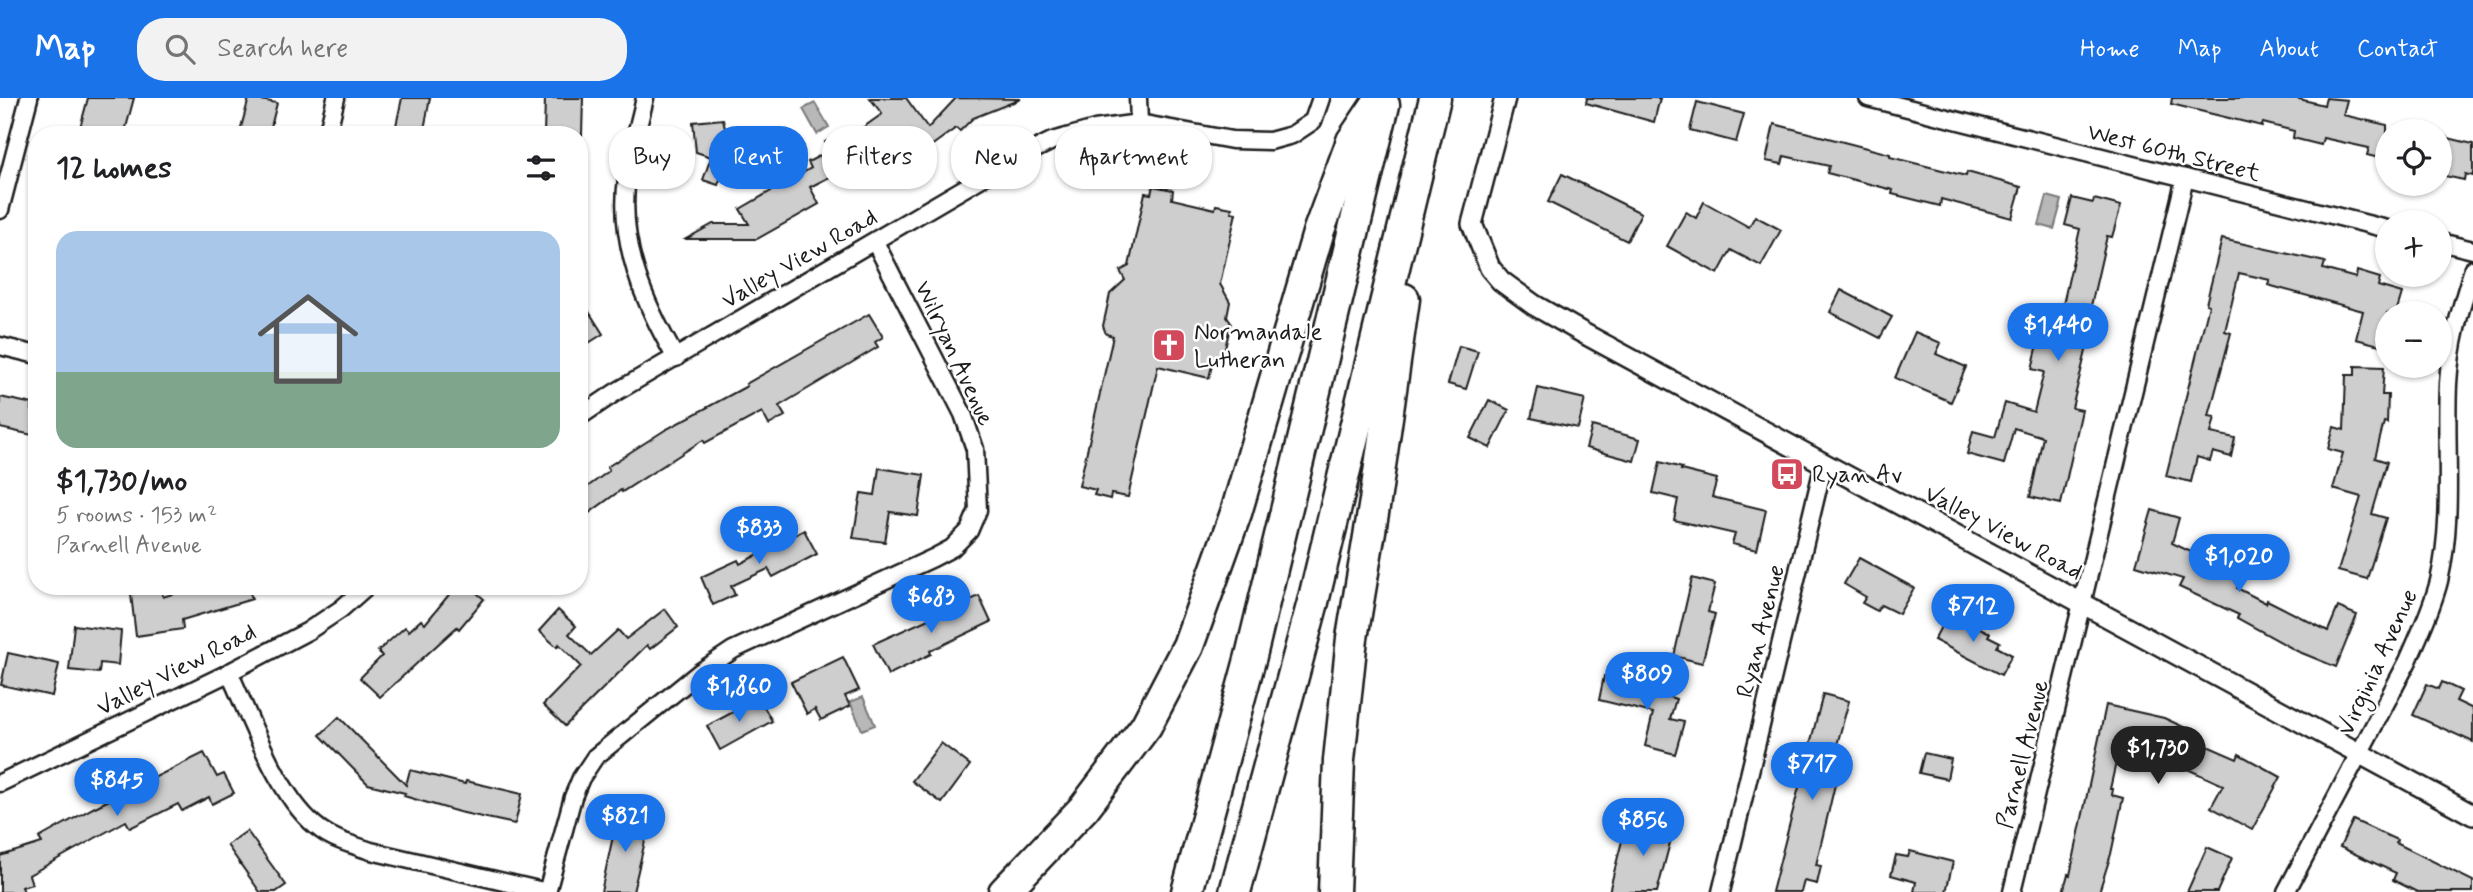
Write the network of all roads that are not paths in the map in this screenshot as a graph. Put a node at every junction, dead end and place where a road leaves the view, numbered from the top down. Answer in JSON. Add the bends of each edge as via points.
{"nodes":[{"id":1,"x":29,"y":98,"type":"edge"},
{"id":2,"x":336,"y":98,"type":"edge"},
{"id":3,"x":645,"y":98,"type":"edge"},
{"id":4,"x":1138,"y":98,"type":"edge"},
{"id":5,"x":1321,"y":98,"type":"edge"},
{"id":6,"x":1381,"y":98,"type":"edge"},
{"id":7,"x":1386,"y":98,"type":"edge"},
{"id":8,"x":1505,"y":98,"type":"edge"},
{"id":9,"x":1868,"y":98,"type":"edge"},
{"id":10,"x":1432,"y":109,"type":"edge"},
{"id":11,"x":1139,"y":123,"type":"junction"},
{"id":12,"x":329,"y":126,"type":"edge"},
{"id":13,"x":2185,"y":178,"type":"junction"},
{"id":14,"x":0,"y":210,"type":"edge"},
{"id":15,"x":2375,"y":226,"type":"edge"},
{"id":16,"x":875,"y":242,"type":"junction"},
{"id":17,"x":2452,"y":245,"type":"edge"},
{"id":18,"x":2473,"y":250,"type":"edge"},
{"id":19,"x":2473,"y":269,"type":"edge"},
{"id":20,"x":0,"y":346,"type":"edge"},
{"id":21,"x":28,"y":353,"type":"edge"},
{"id":22,"x":676,"y":358,"type":"junction"},
{"id":23,"x":588,"y":411,"type":"edge"},
{"id":24,"x":1824,"y":463,"type":"junction"},
{"id":25,"x":357,"y":595,"type":"edge"},
{"id":26,"x":2082,"y":602,"type":"junction"},
{"id":27,"x":229,"y":672,"type":"junction"},
{"id":28,"x":2359,"y":753,"type":"junction"},
{"id":29,"x":0,"y":783,"type":"edge"},
{"id":30,"x":2473,"y":815,"type":"edge"},
{"id":31,"x":547,"y":892,"type":"edge"},
{"id":32,"x":1004,"y":892,"type":"edge"},
{"id":33,"x":1187,"y":892,"type":"edge"},
{"id":34,"x":1236,"y":892,"type":"edge"},
{"id":35,"x":1334,"y":892,"type":"edge"},
{"id":36,"x":1721,"y":892,"type":"edge"},
{"id":37,"x":2012,"y":892,"type":"edge"},
{"id":38,"x":2286,"y":892,"type":"edge"}],
"edges":[{"from":1,"to":14,"type":"street"},
{"from":2,"to":12,"type":"street"},
{"from":3,"to":22,"type":"street","via":[[627,180],[626,218],[631,259],[644,297]]},
{"from":4,"to":11,"type":"street"},
{"from":5,"to":11,"type":"street","name":"Valley View Road","via":[[1313,121],[1292,135],[1270,141],[1232,140]]},
{"from":6,"to":32,"type":"highway","via":[[1352,141],[1320,230],[1236,513],[1188,646],[1137,737],[1084,808]]},
{"from":7,"to":33,"type":"highway","via":[[1251,656]]},
{"from":8,"to":24,"type":"street","name":"Valley View Road","via":[[1472,224],[1490,268],[1501,281],[1583,333]]},
{"from":9,"to":13,"type":"street","name":"West 60th Street"},
{"from":10,"to":34,"type":"highway","via":[[1313,602]]},
{"from":10,"to":35,"type":"highway","via":[[1352,638],[1339,760]]},
{"from":11,"to":16,"type":"street","name":"Valley View Road","via":[[1052,141]]},
{"from":13,"to":15,"type":"street","name":"West 60th Street"},
{"from":13,"to":26,"type":"street","name":"Parnell Avenue"},
{"from":16,"to":22,"type":"street","name":"Valley View Road"},
{"from":16,"to":31,"type":"street","name":"Wilryan Avenue","via":[[963,414],[975,449],[978,510],[969,531],[933,558],[733,650],[700,671],[596,757],[573,797]]},
{"from":17,"to":18,"type":"street"},
{"from":19,"to":28,"type":"street","name":"Virginia Avenue","via":[[2453,339],[2448,380],[2446,540],[2439,582],[2408,661]]},
{"from":20,"to":21,"type":"street"},
{"from":22,"to":23,"type":"street","name":"Valley View Road"},
{"from":24,"to":26,"type":"street","name":"Valley View Road"},
{"from":24,"to":36,"type":"street","name":"Ryan Avenue"},
{"from":25,"to":27,"type":"street","name":"Valley View Road","via":[[308,631]]},
{"from":26,"to":28,"type":"street","name":"Valley View Road"},
{"from":26,"to":37,"type":"street","name":"Parnell Avenue"},
{"from":27,"to":29,"type":"street","name":"Valley View Road"},
{"from":27,"to":31,"type":"street","via":[[283,789],[321,830],[371,850]]},
{"from":28,"to":30,"type":"street","name":"Valley View Road"},
{"from":28,"to":38,"type":"street","name":"Virginia Avenue"}]}
